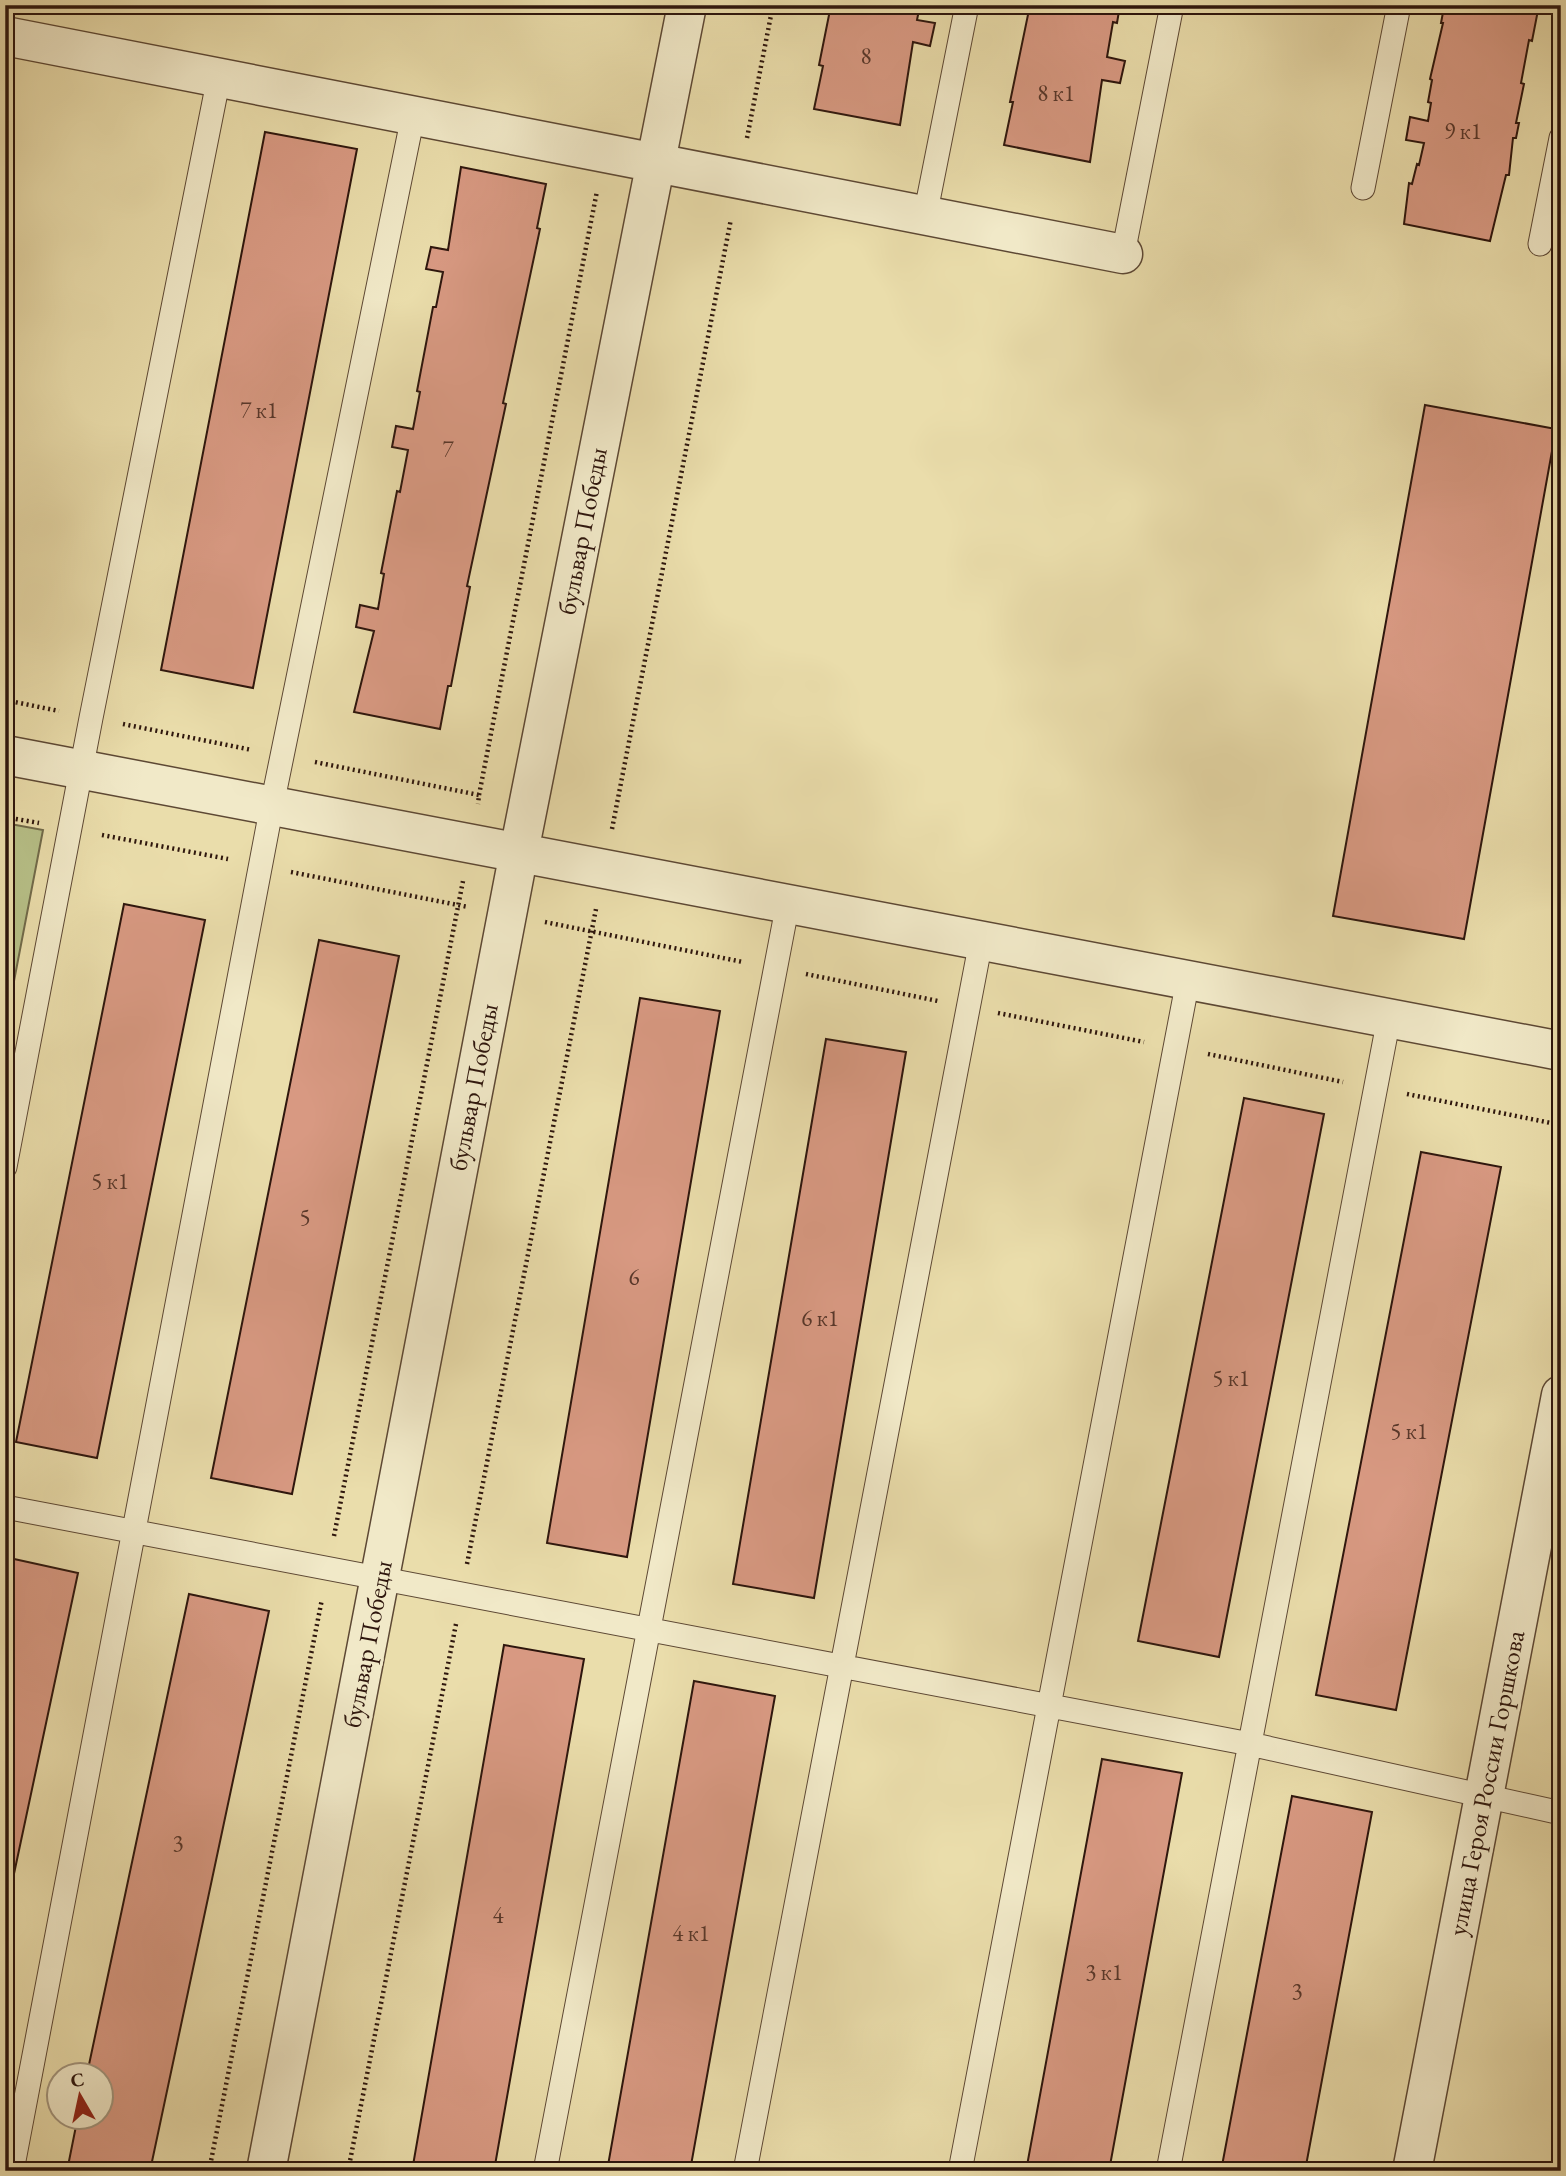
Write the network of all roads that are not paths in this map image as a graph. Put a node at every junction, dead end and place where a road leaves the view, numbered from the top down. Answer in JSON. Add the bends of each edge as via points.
{"nodes":[{"id":1,"x":687,"y":5,"type":"edge"},
{"id":2,"x":967,"y":5,"type":"edge"},
{"id":3,"x":1172,"y":5,"type":"edge"},
{"id":4,"x":1399,"y":5,"type":"edge"},
{"id":5,"x":5,"y":36,"type":"edge"},
{"id":6,"x":219,"y":77,"type":"junction"},
{"id":7,"x":413,"y":116,"type":"junction"},
{"id":8,"x":1561,"y":138,"type":"edge"},
{"id":9,"x":655,"y":163,"type":"junction"},
{"id":10,"x":1363,"y":188,"type":"dead end"},
{"id":11,"x":925,"y":216,"type":"junction"},
{"id":12,"x":1540,"y":244,"type":"dead end"},
{"id":13,"x":1123,"y":254,"type":"joint"},
{"id":14,"x":5,"y":755,"type":"edge"},
{"id":15,"x":81,"y":769,"type":"junction"},
{"id":16,"x":272,"y":805,"type":"junction"},
{"id":17,"x":519,"y":852,"type":"junction"},
{"id":18,"x":788,"y":904,"type":"junction"},
{"id":19,"x":981,"y":940,"type":"junction"},
{"id":20,"x":1188,"y":979,"type":"junction"},
{"id":21,"x":1389,"y":1018,"type":"junction"},
{"id":22,"x":1561,"y":1051,"type":"edge"},
{"id":23,"x":5,"y":1167,"type":"edge"},
{"id":24,"x":1561,"y":1395,"type":"edge"},
{"id":25,"x":5,"y":1507,"type":"edge"},
{"id":26,"x":134,"y":1531,"type":"junction"},
{"id":27,"x":379,"y":1578,"type":"junction"},
{"id":28,"x":649,"y":1629,"type":"junction"},
{"id":29,"x":842,"y":1666,"type":"junction"},
{"id":30,"x":1049,"y":1705,"type":"junction"},
{"id":31,"x":1250,"y":1744,"type":"junction"},
{"id":32,"x":1484,"y":1795,"type":"junction"},
{"id":33,"x":1561,"y":1813,"type":"edge"},
{"id":34,"x":12,"y":2171,"type":"edge"},
{"id":35,"x":266,"y":2171,"type":"edge"},
{"id":36,"x":545,"y":2171,"type":"edge"},
{"id":37,"x":745,"y":2171,"type":"edge"},
{"id":38,"x":960,"y":2171,"type":"edge"},
{"id":39,"x":1168,"y":2171,"type":"edge"},
{"id":40,"x":1412,"y":2171,"type":"edge"}],
"edges":[{"from":1,"to":9,"type":"street","name":"бульвар Победы"},
{"from":2,"to":11,"type":"lane"},
{"from":3,"to":13,"type":"lane"},
{"from":4,"to":10,"type":"lane"},
{"from":5,"to":6,"type":"street"},
{"from":6,"to":7,"type":"street"},
{"from":6,"to":15,"type":"lane"},
{"from":7,"to":9,"type":"street"},
{"from":7,"to":16,"type":"lane"},
{"from":8,"to":12,"type":"lane"},
{"from":9,"to":11,"type":"street"},
{"from":9,"to":17,"type":"street","name":"бульвар Победы"},
{"from":11,"to":13,"type":"street"},
{"from":14,"to":15,"type":"street"},
{"from":15,"to":16,"type":"street"},
{"from":15,"to":23,"type":"lane"},
{"from":16,"to":17,"type":"street"},
{"from":16,"to":26,"type":"lane"},
{"from":17,"to":18,"type":"street"},
{"from":17,"to":27,"type":"street","name":"бульвар Победы"},
{"from":18,"to":19,"type":"street"},
{"from":18,"to":28,"type":"lane"},
{"from":19,"to":20,"type":"street"},
{"from":19,"to":29,"type":"lane"},
{"from":20,"to":21,"type":"street"},
{"from":20,"to":30,"type":"lane"},
{"from":21,"to":22,"type":"street"},
{"from":21,"to":31,"type":"lane"},
{"from":24,"to":32,"type":"street","name":"улица Героя России Горшкова"},
{"from":25,"to":26,"type":"lane"},
{"from":26,"to":27,"type":"lane"},
{"from":26,"to":34,"type":"lane"},
{"from":27,"to":28,"type":"lane"},
{"from":27,"to":35,"type":"street","name":"бульвар Победы"},
{"from":28,"to":29,"type":"lane"},
{"from":28,"to":36,"type":"lane"},
{"from":29,"to":30,"type":"lane"},
{"from":29,"to":37,"type":"lane"},
{"from":30,"to":31,"type":"lane"},
{"from":30,"to":38,"type":"lane"},
{"from":31,"to":32,"type":"lane"},
{"from":31,"to":39,"type":"lane"},
{"from":32,"to":33,"type":"lane"},
{"from":32,"to":40,"type":"street","name":"улица Героя России Горшкова"}]}
